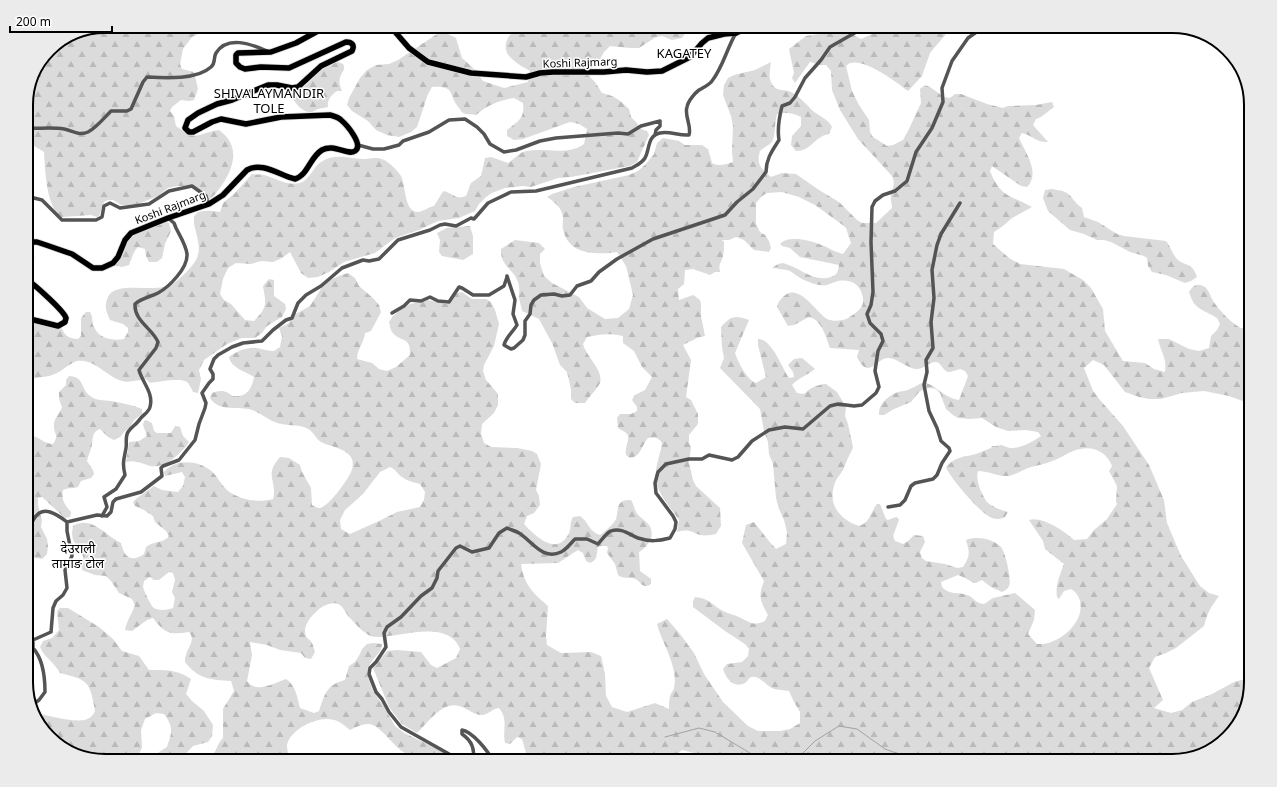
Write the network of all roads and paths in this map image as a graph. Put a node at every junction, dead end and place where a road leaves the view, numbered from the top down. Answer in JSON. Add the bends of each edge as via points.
{"nodes":[{"id":1,"x":314,"y":33,"type":"edge"},
{"id":2,"x":396,"y":33,"type":"edge"},
{"id":3,"x":736,"y":33,"type":"joint"},
{"id":4,"x":854,"y":33,"type":"edge"},
{"id":5,"x":975,"y":33,"type":"edge"},
{"id":6,"x":271,"y":52,"type":"junction"},
{"id":7,"x":33,"y":128,"type":"edge"},
{"id":8,"x":655,"y":135,"type":"junction"},
{"id":9,"x":358,"y":145,"type":"junction"},
{"id":10,"x":33,"y":198,"type":"edge"},
{"id":11,"x":960,"y":203,"type":"dead end"},
{"id":12,"x":208,"y":204,"type":"junction"},
{"id":13,"x":168,"y":218,"type":"junction"},
{"id":14,"x":33,"y":241,"type":"edge"},
{"id":15,"x":33,"y":283,"type":"edge"},
{"id":16,"x":392,"y":313,"type":"dead end"},
{"id":17,"x":33,"y":320,"type":"edge"},
{"id":18,"x":888,"y":508,"type":"dead end"},
{"id":19,"x":102,"y":516,"type":"junction"},
{"id":20,"x":33,"y":520,"type":"edge"},
{"id":21,"x":67,"y":522,"type":"junction"},
{"id":22,"x":33,"y":640,"type":"edge"},
{"id":23,"x":33,"y":648,"type":"edge"},
{"id":24,"x":36,"y":702,"type":"edge"},
{"id":25,"x":449,"y":754,"type":"edge"},
{"id":26,"x":474,"y":754,"type":"edge"},
{"id":27,"x":489,"y":754,"type":"edge"}],
"edges":[{"from":1,"to":6,"type":"main road"},
{"from":2,"to":3,"type":"main road","name":"Koshi Rajmarg","via":[[409,48],[428,62],[472,73],[526,78],[553,72],[662,71],[690,57],[708,38]]},
{"from":3,"to":8,"type":"street","via":[[711,83],[699,90],[687,106],[689,135],[665,132]]},
{"from":4,"to":16,"type":"street","via":[[830,47],[805,78],[795,97],[790,103],[782,106],[778,122],[779,140],[770,153],[766,172],[753,189],[725,215],[653,239],[617,259],[591,281],[577,286],[570,294],[541,294],[531,305],[530,314],[525,321],[523,340],[514,348],[504,345],[517,325],[513,314],[515,300],[507,276],[504,286],[489,295],[473,295],[459,287],[449,302],[430,297],[421,301],[410,300]]},
{"from":5,"to":25,"type":"street","via":[[968,38],[952,61],[942,88],[943,102],[932,128],[916,152],[907,181],[895,191],[875,201],[872,208],[873,292],[867,314],[870,323],[881,334],[883,341],[878,351],[875,371],[878,386],[876,392],[862,405],[830,406],[803,429],[785,427],[769,430],[752,441],[732,460],[709,455],[702,459],[689,458],[666,464],[658,472],[655,483],[656,493],[676,522],[670,538],[651,541],[624,531],[613,530],[598,544],[587,539],[575,539],[560,552],[552,554],[543,552],[520,534],[507,528],[499,533],[489,548],[472,552],[460,546],[456,548],[438,571],[432,588],[387,628],[384,633],[386,646],[370,668],[369,674],[376,692],[401,727]]},
{"from":6,"to":7,"type":"street","via":[[241,42],[228,43],[219,49],[214,56],[215,62],[204,72],[189,76],[147,77],[131,109],[111,111],[90,131],[75,133],[64,129]]},
{"from":6,"to":9,"type":"main road","via":[[238,53],[236,63],[245,69],[289,68],[346,42],[351,42],[354,46],[352,51],[321,66],[298,87],[268,85],[217,104],[191,117],[186,123],[186,130],[195,132],[221,119],[246,124],[281,117],[330,116],[338,118],[348,126]]},
{"from":8,"to":9,"type":"street","via":[[660,121],[640,126],[628,134],[556,138],[504,152],[490,144],[477,127],[465,120],[449,120],[429,132],[384,149]]},
{"from":8,"to":19,"type":"street","via":[[650,141],[644,160],[632,168],[536,191],[512,192],[488,203],[474,219],[471,218],[456,226],[440,225],[398,240],[379,259],[358,262],[338,271],[306,295],[298,303],[292,318],[262,341],[232,347],[214,359],[210,369],[213,379],[202,392],[206,403],[195,440],[179,460],[161,468],[162,476],[159,480],[141,492],[116,499],[111,512],[107,516]]},
{"from":9,"to":12,"type":"main road","name":"Koshi Rajmarg","via":[[358,149],[352,152],[332,147],[323,149],[303,174],[295,179],[261,167],[251,168],[218,199]]},
{"from":10,"to":12,"type":"street","via":[[42,200],[62,220],[96,220],[102,217],[104,206],[110,203],[120,208],[149,204],[169,191],[192,186],[206,196]]},
{"from":11,"to":18,"type":"street","via":[[941,234],[932,270],[933,348],[926,360],[924,385],[928,412],[941,441],[950,451],[933,479],[915,483],[900,505]]},
{"from":12,"to":13,"type":"main road","name":"Koshi Rajmarg"},
{"from":13,"to":14,"type":"main road","name":"Koshi Rajmarg","via":[[130,233],[124,240],[118,257],[113,263],[102,268],[93,268],[72,254]]},
{"from":13,"to":19,"type":"street","via":[[174,223],[187,255],[173,282],[135,304],[137,315],[156,336],[158,342],[153,353],[138,370],[148,388],[150,408],[127,433],[123,460],[125,475],[116,489],[104,497],[107,507]]},
{"from":15,"to":17,"type":"main road","via":[[66,318],[62,325],[58,326]]},
{"from":19,"to":21,"type":"street","via":[[90,516]]},
{"from":20,"to":21,"type":"street","via":[[43,511],[53,512]]},
{"from":21,"to":22,"type":"street","via":[[72,556],[66,570],[67,588],[53,608],[51,632]]},
{"from":23,"to":24,"type":"street","via":[[42,669],[45,692]]},
{"from":26,"to":27,"type":"street","via":[[470,741],[462,730],[477,740]]}]}
